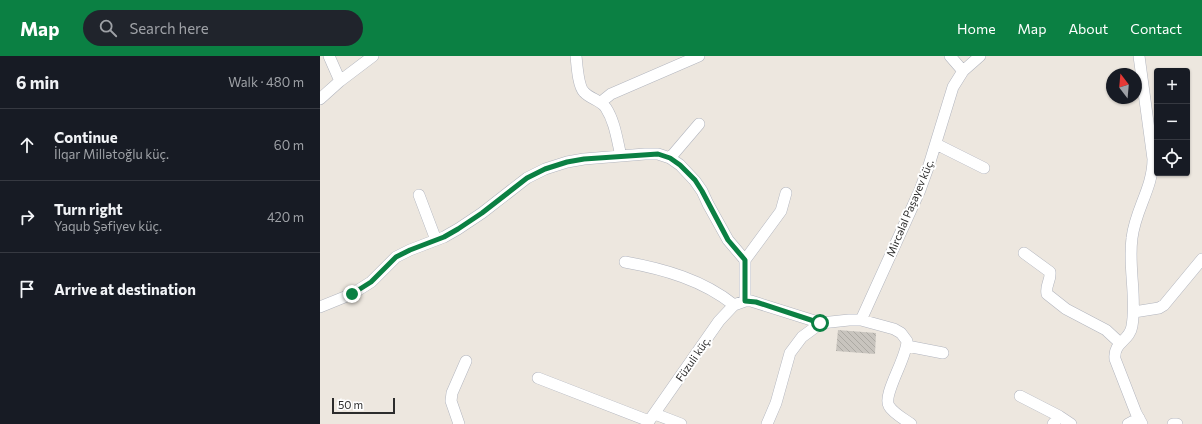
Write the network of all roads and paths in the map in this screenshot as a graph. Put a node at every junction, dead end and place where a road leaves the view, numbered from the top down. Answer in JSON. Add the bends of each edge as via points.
{"nodes":[{"id":1,"x":329,"y":56,"type":"edge"},
{"id":2,"x":373,"y":56,"type":"edge"},
{"id":3,"x":576,"y":56,"type":"edge"},
{"id":4,"x":699,"y":56,"type":"edge"},
{"id":5,"x":950,"y":56,"type":"edge"},
{"id":6,"x":980,"y":56,"type":"edge"},
{"id":7,"x":1139,"y":56,"type":"edge"},
{"id":8,"x":962,"y":71,"type":"junction"},
{"id":9,"x":340,"y":81,"type":"junction"},
{"id":10,"x":320,"y":99,"type":"edge"},
{"id":11,"x":601,"y":102,"type":"junction"},
{"id":12,"x":699,"y":124,"type":"dead end"},
{"id":13,"x":936,"y":144,"type":"junction"},
{"id":14,"x":1154,"y":153,"type":"edge"},
{"id":15,"x":621,"y":156,"type":"junction"},
{"id":16,"x":670,"y":158,"type":"junction"},
{"id":17,"x":1154,"y":166,"type":"edge"},
{"id":18,"x":984,"y":168,"type":"dead end"},
{"id":19,"x":786,"y":193,"type":"dead end"},
{"id":20,"x":420,"y":195,"type":"dead end"},
{"id":21,"x":436,"y":240,"type":"junction"},
{"id":22,"x":1024,"y":253,"type":"dead end"},
{"id":23,"x":1202,"y":259,"type":"edge"},
{"id":24,"x":745,"y":260,"type":"junction"},
{"id":25,"x":625,"y":262,"type":"dead end"},
{"id":26,"x":739,"y":303,"type":"junction"},
{"id":27,"x":320,"y":307,"type":"edge"},
{"id":28,"x":1134,"y":312,"type":"junction"},
{"id":29,"x":861,"y":320,"type":"junction"},
{"id":30,"x":820,"y":323,"type":"junction"},
{"id":31,"x":1120,"y":343,"type":"junction"},
{"id":32,"x":907,"y":346,"type":"junction"},
{"id":33,"x":943,"y":353,"type":"dead end"},
{"id":34,"x":466,"y":361,"type":"dead end"},
{"id":35,"x":538,"y":378,"type":"dead end"},
{"id":36,"x":1020,"y":396,"type":"dead end"},
{"id":37,"x":650,"y":420,"type":"edge"},
{"id":38,"x":1056,"y":420,"type":"edge"},
{"id":39,"x":1141,"y":421,"type":"edge"},
{"id":40,"x":459,"y":424,"type":"edge"},
{"id":41,"x":681,"y":424,"type":"edge"},
{"id":42,"x":767,"y":424,"type":"edge"},
{"id":43,"x":911,"y":424,"type":"edge"},
{"id":44,"x":1071,"y":424,"type":"edge"},
{"id":45,"x":1128,"y":424,"type":"edge"},
{"id":46,"x":1173,"y":424,"type":"edge"},
{"id":47,"x":1177,"y":424,"type":"edge"}],
"edges":[{"from":1,"to":9,"type":"street"},
{"from":2,"to":9,"type":"street"},
{"from":3,"to":11,"type":"street","via":[[584,93]]},
{"from":4,"to":11,"type":"street","via":[[611,94]]},
{"from":5,"to":8,"type":"street"},
{"from":6,"to":8,"type":"street","name":"Mircəlal Paşayev küç."},
{"from":7,"to":14,"type":"street"},
{"from":8,"to":13,"type":"street","name":"Mircəlal Paşayev küç.","via":[[951,92]]},
{"from":9,"to":10,"type":"street"},
{"from":11,"to":15,"type":"street","via":[[611,119]]},
{"from":12,"to":16,"type":"street"},
{"from":13,"to":18,"type":"street"},
{"from":13,"to":29,"type":"street","name":"Mircəlal Paşayev küç.","via":[[920,190]]},
{"from":15,"to":16,"type":"street","via":[[658,154]]},
{"from":15,"to":21,"type":"street","via":[[584,159],[545,169],[527,178],[458,229]]},
{"from":16,"to":24,"type":"street","via":[[695,180],[728,240]]},
{"from":17,"to":28,"type":"street","via":[[1132,237]]},
{"from":19,"to":24,"type":"street","via":[[781,210]]},
{"from":20,"to":21,"type":"street"},
{"from":21,"to":27,"type":"street","via":[[396,257],[371,282],[352,294]]},
{"from":22,"to":31,"type":"street","via":[[1050,272],[1047,294],[1066,309],[1106,330]]},
{"from":23,"to":28,"type":"street","via":[[1164,306]]},
{"from":24,"to":26,"type":"street"},
{"from":25,"to":26,"type":"street","via":[[649,266],[679,276]]},
{"from":26,"to":30,"type":"street","via":[[756,302]]},
{"from":26,"to":37,"type":"street","name":"Füzuli küç.","via":[[719,321]]},
{"from":28,"to":31,"type":"street","via":[[1129,335]]},
{"from":29,"to":30,"type":"street"},
{"from":29,"to":32,"type":"street","via":[[894,329],[901,333],[907,341]]},
{"from":30,"to":42,"type":"street","via":[[802,337],[790,353],[776,403]]},
{"from":31,"to":39,"type":"street","via":[[1114,354],[1115,359]]},
{"from":32,"to":33,"type":"street"},
{"from":32,"to":43,"type":"street","via":[[887,400],[892,410]]},
{"from":34,"to":40,"type":"street","via":[[451,401]]},
{"from":35,"to":37,"type":"street"},
{"from":36,"to":38,"type":"street"},
{"from":37,"to":41,"type":"street"},
{"from":38,"to":44,"type":"street"},
{"from":39,"to":45,"type":"street"},
{"from":46,"to":47,"type":"street"}]}
